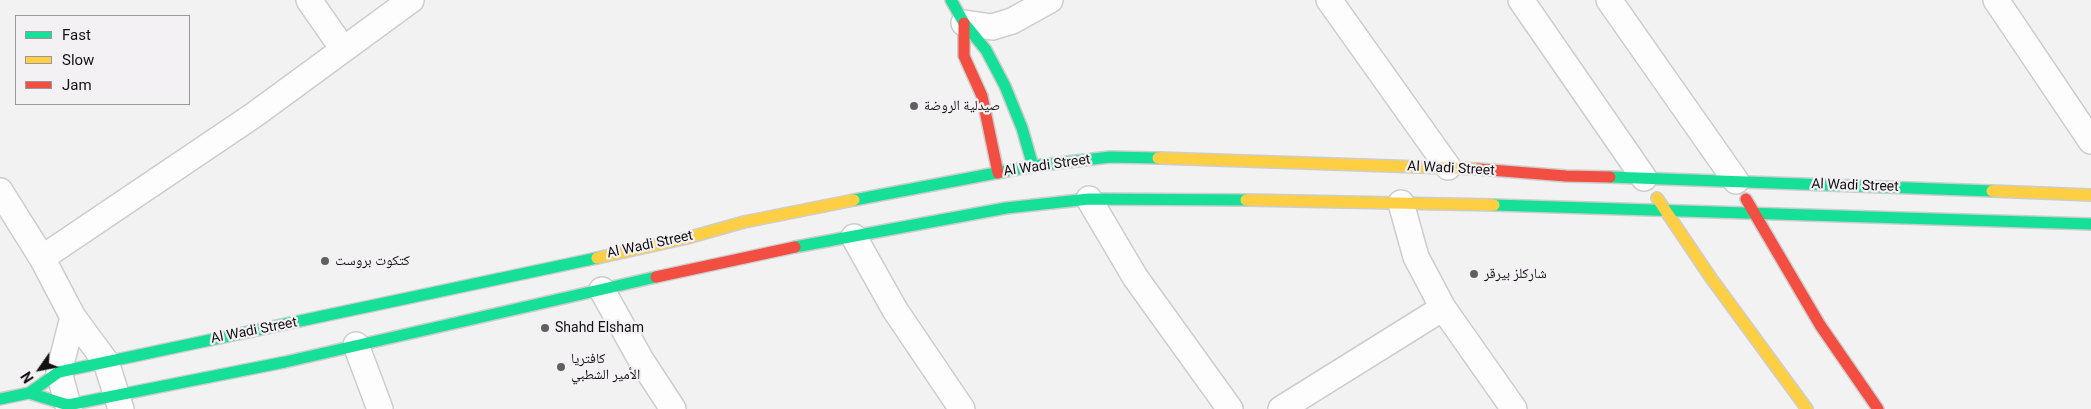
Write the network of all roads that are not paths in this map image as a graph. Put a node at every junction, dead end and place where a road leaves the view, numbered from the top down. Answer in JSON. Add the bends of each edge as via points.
{"nodes":[{"id":1,"x":309,"y":0,"type":"edge"},
{"id":2,"x":411,"y":0,"type":"edge"},
{"id":3,"x":951,"y":0,"type":"edge"},
{"id":4,"x":1050,"y":0,"type":"edge"},
{"id":5,"x":1329,"y":0,"type":"edge"},
{"id":6,"x":1521,"y":0,"type":"edge"},
{"id":7,"x":1609,"y":0,"type":"edge"},
{"id":8,"x":1996,"y":0,"type":"edge"},
{"id":9,"x":964,"y":23,"type":"junction"},
{"id":10,"x":342,"y":49,"type":"junction"},
{"id":11,"x":2091,"y":141,"type":"edge"},
{"id":12,"x":1033,"y":166,"type":"junction"},
{"id":13,"x":1448,"y":167,"type":"junction"},
{"id":14,"x":998,"y":173,"type":"junction"},
{"id":15,"x":1644,"y":178,"type":"junction"},
{"id":16,"x":1736,"y":181,"type":"junction"},
{"id":17,"x":0,"y":191,"type":"edge"},
{"id":18,"x":2091,"y":195,"type":"edge"},
{"id":19,"x":1089,"y":199,"type":"junction"},
{"id":20,"x":1401,"y":203,"type":"junction"},
{"id":21,"x":1665,"y":211,"type":"junction"},
{"id":22,"x":1753,"y":213,"type":"junction"},
{"id":23,"x":2091,"y":224,"type":"edge"},
{"id":24,"x":854,"y":237,"type":"junction"},
{"id":25,"x":42,"y":258,"type":"junction"},
{"id":26,"x":602,"y":290,"type":"junction"},
{"id":27,"x":1443,"y":308,"type":"junction"},
{"id":28,"x":73,"y":317,"type":"junction"},
{"id":29,"x":356,"y":346,"type":"junction"},
{"id":30,"x":106,"y":362,"type":"junction"},
{"id":31,"x":59,"y":372,"type":"junction"},
{"id":32,"x":29,"y":393,"type":"junction"},
{"id":33,"x":0,"y":399,"type":"edge"},
{"id":34,"x":120,"y":402,"type":"edge"},
{"id":35,"x":68,"y":407,"type":"edge"},
{"id":36,"x":380,"y":409,"type":"edge"},
{"id":37,"x":673,"y":409,"type":"edge"},
{"id":38,"x":962,"y":409,"type":"edge"},
{"id":39,"x":1230,"y":409,"type":"edge"},
{"id":40,"x":1281,"y":409,"type":"edge"},
{"id":41,"x":1514,"y":409,"type":"edge"},
{"id":42,"x":1807,"y":409,"type":"edge"},
{"id":43,"x":1878,"y":409,"type":"edge"}],
"edges":[{"from":1,"to":10,"type":"street"},
{"from":2,"to":10,"type":"street"},
{"from":3,"to":9,"type":"main road"},
{"from":4,"to":9,"type":"street","via":[[1012,21],[992,27]]},
{"from":5,"to":13,"type":"street"},
{"from":6,"to":15,"type":"street"},
{"from":7,"to":16,"type":"street"},
{"from":8,"to":11,"type":"street"},
{"from":9,"to":12,"type":"main road","via":[[986,50],[1005,86]]},
{"from":9,"to":14,"type":"main road","via":[[964,56],[982,96]]},
{"from":10,"to":25,"type":"street","via":[[254,115]]},
{"from":12,"to":13,"type":"main road","name":"Al Wadi Street","via":[[1110,157]]},
{"from":12,"to":14,"type":"main road","name":"Al Wadi Street"},
{"from":13,"to":15,"type":"main road","name":"Al Wadi Street"},
{"from":14,"to":30,"type":"main road","name":"Al Wadi Street","via":[[744,222],[687,238]]},
{"from":15,"to":16,"type":"main road","name":"Al Wadi Street"},
{"from":15,"to":21,"type":"main road"},
{"from":16,"to":18,"type":"main road","name":"Al Wadi Street"},
{"from":16,"to":22,"type":"main road"},
{"from":17,"to":25,"type":"street"},
{"from":19,"to":20,"type":"main road","name":"Al Wadi Street"},
{"from":19,"to":24,"type":"main road","name":"Al Wadi Street","via":[[1006,208]]},
{"from":19,"to":39,"type":"street","via":[[1135,277]]},
{"from":20,"to":21,"type":"main road","name":"Al Wadi Street"},
{"from":20,"to":27,"type":"street","via":[[1416,257]]},
{"from":21,"to":22,"type":"main road","name":"Al Wadi Street"},
{"from":21,"to":42,"type":"main road"},
{"from":22,"to":23,"type":"main road","name":"Al Wadi Street"},
{"from":22,"to":43,"type":"main road","via":[[1820,325]]},
{"from":24,"to":26,"type":"main road","name":"Al Wadi Street","via":[[752,255]]},
{"from":24,"to":38,"type":"street","via":[[895,310]]},
{"from":25,"to":28,"type":"street"},
{"from":26,"to":29,"type":"main road","name":"Al Wadi Street"},
{"from":26,"to":37,"type":"street"},
{"from":27,"to":40,"type":"street"},
{"from":27,"to":41,"type":"street"},
{"from":28,"to":30,"type":"street"},
{"from":28,"to":31,"type":"street"},
{"from":29,"to":34,"type":"main road","name":"Al Wadi Street"},
{"from":29,"to":36,"type":"street"},
{"from":30,"to":31,"type":"main road","name":"Al Wadi Street"},
{"from":30,"to":34,"type":"street"},
{"from":31,"to":32,"type":"main road","name":"Al Wadi Street"},
{"from":31,"to":35,"type":"street"},
{"from":32,"to":33,"type":"main road","name":"Al Wadi Street"},
{"from":32,"to":35,"type":"main road","name":"Al Wadi Street"},
{"from":34,"to":35,"type":"main road","name":"Al Wadi Street"}]}
